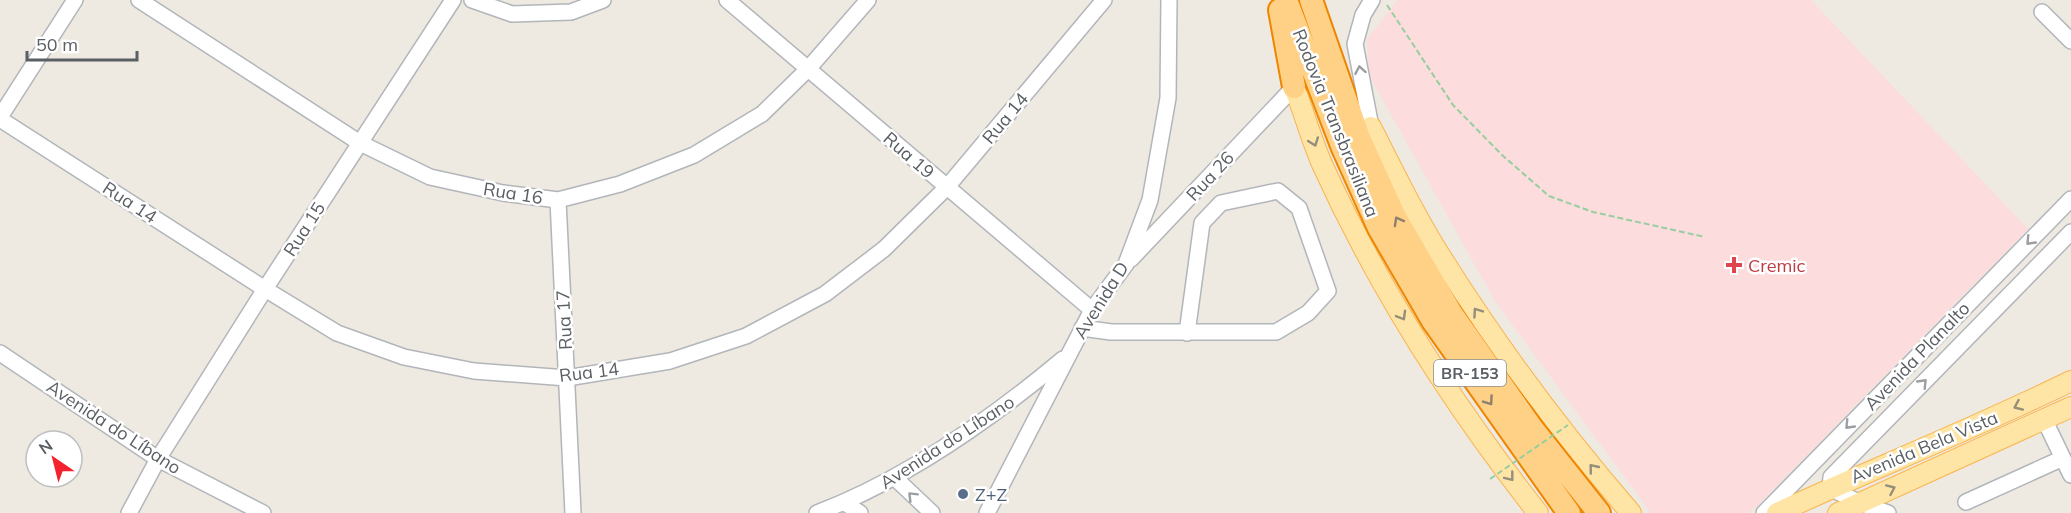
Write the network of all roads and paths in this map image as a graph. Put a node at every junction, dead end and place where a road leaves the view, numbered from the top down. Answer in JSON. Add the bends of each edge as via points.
{"nodes":[{"id":1,"x":75,"y":0,"type":"edge"},
{"id":2,"x":139,"y":0,"type":"edge"},
{"id":3,"x":453,"y":0,"type":"edge"},
{"id":4,"x":472,"y":0,"type":"edge"},
{"id":5,"x":603,"y":0,"type":"edge"},
{"id":6,"x":727,"y":0,"type":"edge"},
{"id":7,"x":868,"y":0,"type":"edge"},
{"id":8,"x":1104,"y":0,"type":"edge"},
{"id":9,"x":1169,"y":0,"type":"edge"},
{"id":10,"x":1279,"y":0,"type":"edge"},
{"id":11,"x":1286,"y":0,"type":"edge"},
{"id":12,"x":1311,"y":0,"type":"edge"},
{"id":13,"x":1372,"y":0,"type":"edge"},
{"id":14,"x":1384,"y":0,"type":"edge"},
{"id":15,"x":2042,"y":12,"type":"dead end"},
{"id":16,"x":2071,"y":41,"type":"edge"},
{"id":17,"x":1331,"y":62,"type":"junction"},
{"id":18,"x":808,"y":69,"type":"junction"},
{"id":19,"x":1294,"y":87,"type":"junction"},
{"id":20,"x":0,"y":118,"type":"edge"},
{"id":21,"x":1371,"y":127,"type":"junction"},
{"id":22,"x":360,"y":143,"type":"junction"},
{"id":23,"x":947,"y":187,"type":"junction"},
{"id":24,"x":2071,"y":199,"type":"edge"},
{"id":25,"x":558,"y":200,"type":"junction"},
{"id":26,"x":2071,"y":232,"type":"edge"},
{"id":27,"x":1705,"y":237,"type":"dead end"},
{"id":28,"x":1126,"y":264,"type":"junction"},
{"id":29,"x":265,"y":289,"type":"junction"},
{"id":30,"x":1092,"y":310,"type":"junction"},
{"id":31,"x":1083,"y":328,"type":"junction"},
{"id":32,"x":1187,"y":333,"type":"junction"},
{"id":33,"x":0,"y":353,"type":"edge"},
{"id":34,"x":1068,"y":355,"type":"junction"},
{"id":35,"x":567,"y":378,"type":"junction"},
{"id":36,"x":2071,"y":381,"type":"edge"},
{"id":37,"x":2071,"y":407,"type":"edge"},
{"id":38,"x":2044,"y":419,"type":"junction"},
{"id":39,"x":1569,"y":425,"type":"dead end"},
{"id":40,"x":2063,"y":458,"type":"junction"},
{"id":41,"x":158,"y":459,"type":"junction"},
{"id":42,"x":2071,"y":475,"type":"edge"},
{"id":43,"x":894,"y":477,"type":"junction"},
{"id":44,"x":1490,"y":479,"type":"dead end"},
{"id":45,"x":1830,"y":488,"type":"junction"},
{"id":46,"x":1966,"y":502,"type":"dead end"},
{"id":47,"x":845,"y":503,"type":"junction"},
{"id":48,"x":1850,"y":509,"type":"edge"},
{"id":49,"x":129,"y":513,"type":"edge"},
{"id":50,"x":263,"y":513,"type":"edge"},
{"id":51,"x":573,"y":513,"type":"edge"},
{"id":52,"x":817,"y":513,"type":"edge"},
{"id":53,"x":860,"y":513,"type":"edge"},
{"id":54,"x":932,"y":513,"type":"edge"},
{"id":55,"x":987,"y":513,"type":"edge"},
{"id":56,"x":1538,"y":513,"type":"edge"},
{"id":57,"x":1569,"y":513,"type":"edge"},
{"id":58,"x":1599,"y":513,"type":"edge"},
{"id":59,"x":1631,"y":513,"type":"edge"},
{"id":60,"x":1764,"y":513,"type":"edge"},
{"id":61,"x":1777,"y":513,"type":"edge"},
{"id":62,"x":1888,"y":513,"type":"edge"}],
"edges":[{"from":1,"to":20,"type":"street"},
{"from":2,"to":22,"type":"street","name":"Rua 16"},
{"from":3,"to":22,"type":"street","name":"Rua 15"},
{"from":4,"to":5,"type":"street","via":[[512,14],[571,12]]},
{"from":6,"to":18,"type":"street","name":"Rua 19"},
{"from":7,"to":18,"type":"street","name":"Rua 16"},
{"from":8,"to":23,"type":"street","name":"Rua 14"},
{"from":9,"to":28,"type":"street","name":"Avenida D","via":[[1168,98],[1150,200]]},
{"from":10,"to":19,"type":"highway"},
{"from":11,"to":57,"type":"highway","name":"Rodovia Transbrasiliana","number":"BR-153","one_way":true,"via":[[1343,148],[1379,228],[1433,321]]},
{"from":12,"to":17,"type":"highway","name":"Rodovia Transbrasiliana","number":"BR-153"},
{"from":21,"to":13,"type":"street","one_way":true,"via":[[1356,44],[1363,15]]},
{"from":14,"to":27,"type":"path","via":[[1454,105],[1549,196],[1593,212]]},
{"from":15,"to":16,"type":"street"},
{"from":17,"to":21,"type":"highway"},
{"from":58,"to":17,"type":"highway","name":"Rodovia Transbrasiliana","number":"BR-153","one_way":true,"via":[[1531,427],[1451,313],[1395,217],[1359,138]]},
{"from":18,"to":23,"type":"street","name":"Rua 19"},
{"from":18,"to":25,"type":"street","name":"Rua 16","via":[[762,114],[694,155],[620,184]]},
{"from":19,"to":28,"type":"street","name":"Rua 26"},
{"from":19,"to":56,"type":"main road","name":"Rodovia Transbrasiliana","one_way":true,"via":[[1321,162],[1365,252],[1428,360],[1484,444]]},
{"from":20,"to":29,"type":"street","name":"Rua 14"},
{"from":59,"to":21,"type":"main road","name":"Rodovia Transbrasiliana","one_way":true,"via":[[1537,399],[1471,303],[1442,259]]},
{"from":22,"to":25,"type":"street","name":"Rua 16","via":[[430,177],[502,193]]},
{"from":22,"to":29,"type":"street","name":"Rua 15"},
{"from":23,"to":30,"type":"street","name":"Rua 19"},
{"from":23,"to":35,"type":"street","name":"Rua 14","via":[[884,249],[825,294],[746,336],[670,360]]},
{"from":24,"to":60,"type":"street","name":"Avenida Planalto","one_way":true},
{"from":25,"to":35,"type":"street","name":"Rua 17"},
{"from":45,"to":26,"type":"street","name":"Avenida Planalto","one_way":true,"via":[[1831,477]]},
{"from":28,"to":30,"type":"street","name":"Avenida D"},
{"from":29,"to":35,"type":"street","name":"Rua 14","via":[[337,333],[404,357],[474,371]]},
{"from":29,"to":41,"type":"street","name":"Rua 15"},
{"from":30,"to":31,"type":"street","name":"Avenida D"},
{"from":31,"to":32,"type":"street"},
{"from":31,"to":34,"type":"street","name":"Avenida D"},
{"from":32,"to":32,"type":"street","via":[[1276,332],[1308,313],[1328,291],[1299,208],[1278,191],[1221,203],[1202,223]]},
{"from":33,"to":41,"type":"street","name":"Avenida do Líbano"},
{"from":34,"to":43,"type":"street","name":"Avenida do Líbano","via":[[1020,395]]},
{"from":34,"to":55,"type":"street","name":"Avenida D"},
{"from":35,"to":51,"type":"street","name":"Rua 17"},
{"from":36,"to":45,"type":"main road","name":"Avenida Bela Vista","one_way":true},
{"from":37,"to":38,"type":"main road","name":"Avenida Bela Vista"},
{"from":38,"to":40,"type":"street"},
{"from":48,"to":38,"type":"main road","name":"Avenida Bela Vista","one_way":true},
{"from":39,"to":44,"type":"path","bridge":true},
{"from":40,"to":42,"type":"street"},
{"from":40,"to":46,"type":"street"},
{"from":41,"to":49,"type":"street","name":"Rua 15"},
{"from":41,"to":50,"type":"street","name":"Avenida do Líbano"},
{"from":43,"to":47,"type":"street","name":"Avenida do Líbano"},
{"from":54,"to":43,"type":"street","one_way":true},
{"from":45,"to":48,"type":"street"},
{"from":45,"to":61,"type":"main road","name":"Avenida Bela Vista"},
{"from":47,"to":52,"type":"street","name":"Avenida do Líbano"},
{"from":47,"to":53,"type":"street"},
{"from":48,"to":62,"type":"street"}]}
